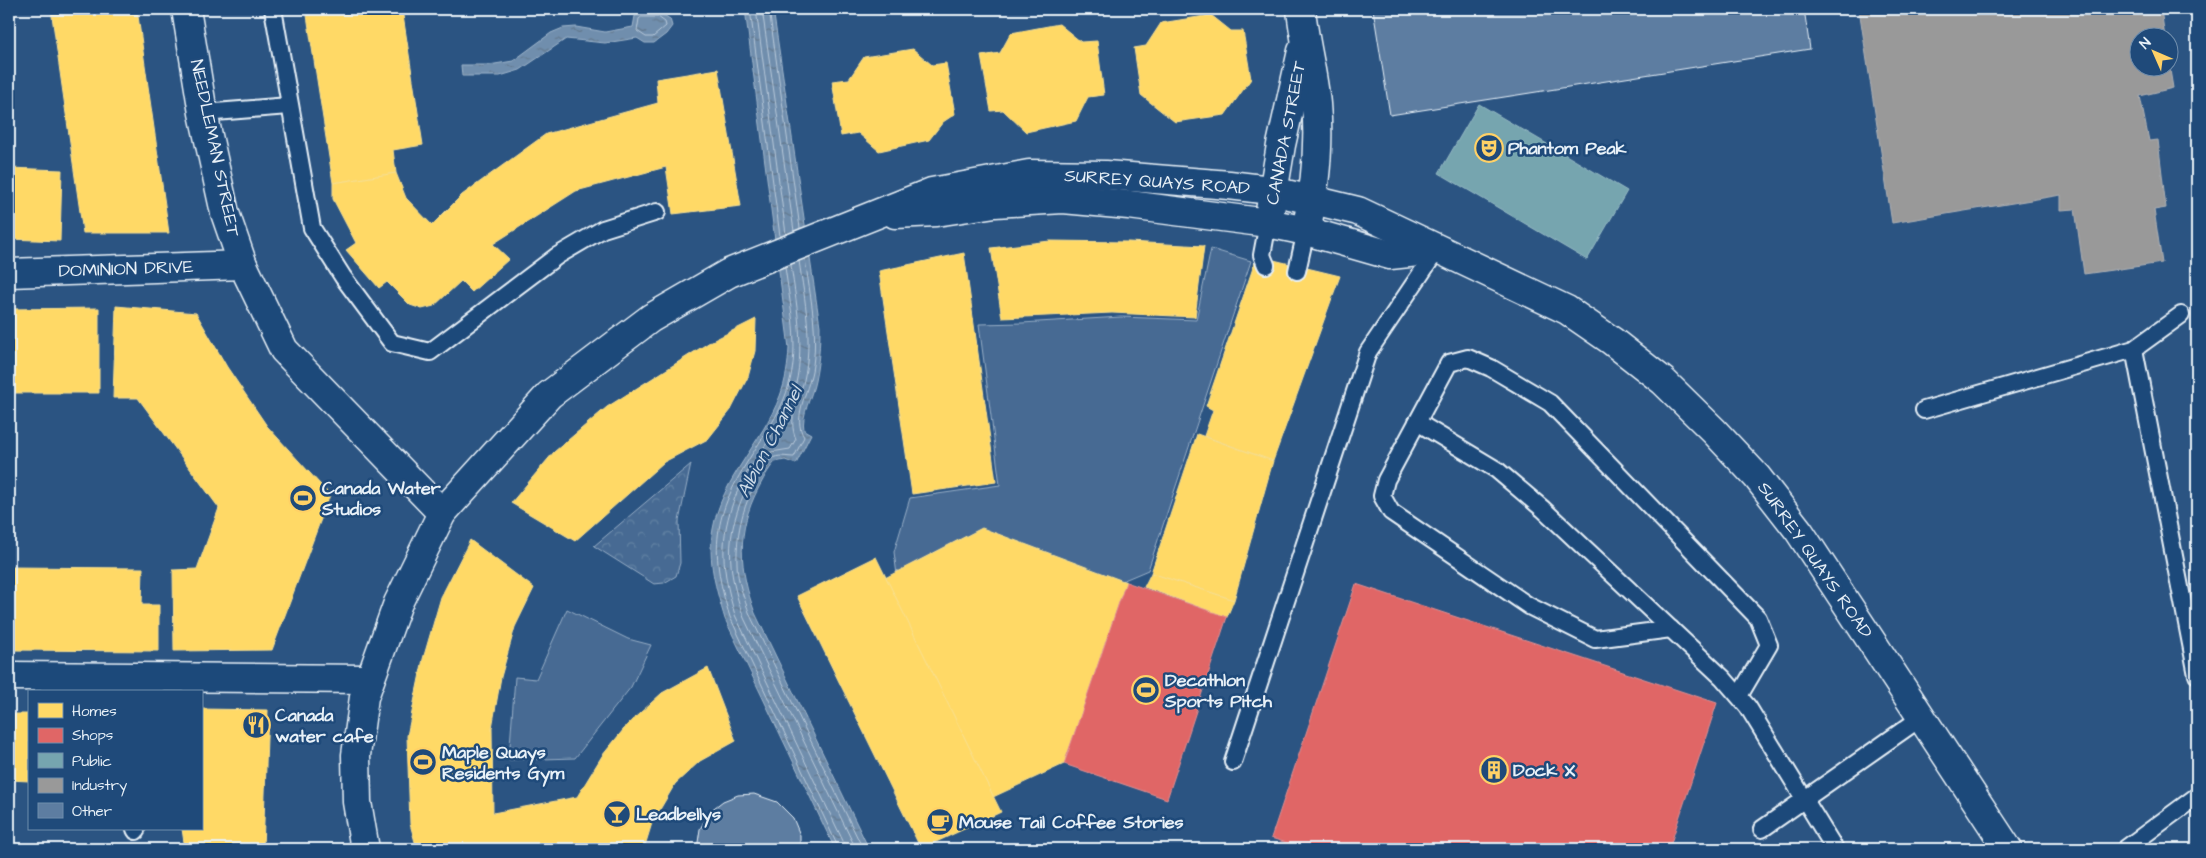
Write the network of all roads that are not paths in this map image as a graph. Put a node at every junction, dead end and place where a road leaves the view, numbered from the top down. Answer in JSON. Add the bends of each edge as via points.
{"nodes":[{"id":1,"x":186,"y":9,"type":"edge"},
{"id":2,"x":273,"y":9,"type":"edge"},
{"id":3,"x":1301,"y":9,"type":"edge"},
{"id":4,"x":1304,"y":42,"type":"junction"},
{"id":5,"x":288,"y":106,"type":"junction"},
{"id":6,"x":203,"y":113,"type":"junction"},
{"id":7,"x":1274,"y":191,"type":"junction"},
{"id":8,"x":1312,"y":200,"type":"junction"},
{"id":9,"x":657,"y":212,"type":"dead end"},
{"id":10,"x":872,"y":215,"type":"junction"},
{"id":11,"x":1268,"y":223,"type":"junction"},
{"id":12,"x":1306,"y":231,"type":"junction"},
{"id":13,"x":1437,"y":250,"type":"junction"},
{"id":14,"x":243,"y":265,"type":"junction"},
{"id":15,"x":1266,"y":265,"type":"dead end"},
{"id":16,"x":1297,"y":271,"type":"dead end"},
{"id":17,"x":9,"y":273,"type":"edge"},
{"id":18,"x":2181,"y":315,"type":"dead end"},
{"id":19,"x":2134,"y":349,"type":"junction"},
{"id":20,"x":1924,"y":410,"type":"dead end"},
{"id":21,"x":1417,"y":422,"type":"junction"},
{"id":22,"x":442,"y":513,"type":"junction"},
{"id":23,"x":1671,"y":629,"type":"junction"},
{"id":24,"x":2197,"y":675,"type":"edge"},
{"id":25,"x":9,"y":676,"type":"edge"},
{"id":26,"x":370,"y":679,"type":"junction"},
{"id":27,"x":130,"y":685,"type":"edge"},
{"id":28,"x":1739,"y":696,"type":"junction"},
{"id":29,"x":1922,"y":717,"type":"junction"},
{"id":30,"x":1233,"y":762,"type":"dead end"},
{"id":31,"x":2197,"y":796,"type":"edge"},
{"id":32,"x":1803,"y":800,"type":"junction"},
{"id":33,"x":1762,"y":829,"type":"dead end"},
{"id":34,"x":365,"y":849,"type":"edge"},
{"id":35,"x":1835,"y":849,"type":"edge"},
{"id":36,"x":2008,"y":849,"type":"edge"},
{"id":37,"x":2125,"y":849,"type":"edge"}],
"edges":[{"from":1,"to":6,"type":"street","name":"NEEDLEMAN STREET"},
{"from":2,"to":5,"type":"lane"},
{"from":3,"to":4,"type":"street","name":"CANADA STREET"},
{"from":4,"to":7,"type":"street","name":"CANADA STREET"},
{"from":4,"to":8,"type":"street","name":"CANADA STREET","via":[[1316,103],[1318,148]]},
{"from":5,"to":6,"type":"lane"},
{"from":5,"to":9,"type":"lane","via":[[312,228],[343,277],[392,342],[430,352],[557,256],[603,229]]},
{"from":6,"to":14,"type":"street","name":"NEEDLEMAN STREET","via":[[225,213]]},
{"from":7,"to":8,"type":"street","name":"SURREY QUAYS ROAD"},
{"from":7,"to":10,"type":"street","name":"SURREY QUAYS ROAD","via":[[1106,175],[1030,174],[932,192]]},
{"from":7,"to":11,"type":"street","name":"CANADA STREET"},
{"from":8,"to":12,"type":"street","name":"CANADA STREET"},
{"from":8,"to":13,"type":"street","name":"SURREY QUAYS ROAD","via":[[1358,212]]},
{"from":10,"to":11,"type":"street","name":"SURREY QUAYS ROAD","via":[[1063,199]]},
{"from":10,"to":22,"type":"street","name":"SURREY QUAYS ROAD","via":[[728,273],[651,318],[549,395]]},
{"from":11,"to":12,"type":"street","name":"SURREY QUAYS ROAD"},
{"from":11,"to":15,"type":"lane","via":[[1262,254]]},
{"from":12,"to":13,"type":"street","name":"SURREY QUAYS ROAD","via":[[1390,255]]},
{"from":12,"to":16,"type":"lane"},
{"from":13,"to":29,"type":"street","name":"SURREY QUAYS ROAD","via":[[1567,310],[1663,381],[1757,477],[1799,531]]},
{"from":13,"to":30,"type":"lane","via":[[1368,352]]},
{"from":14,"to":17,"type":"street","name":"DOMINION DRIVE"},
{"from":14,"to":22,"type":"street","name":"NEEDLEMAN STREET","via":[[284,350]]},
{"from":18,"to":19,"type":"lane"},
{"from":19,"to":20,"type":"lane"},
{"from":19,"to":24,"type":"lane"},
{"from":21,"to":23,"type":"lane","via":[[1497,470]]},
{"from":21,"to":23,"type":"lane","via":[[1386,480],[1382,496],[1391,512],[1529,606],[1595,639]]},
{"from":21,"to":28,"type":"lane","via":[[1449,363],[1468,358],[1550,403],[1758,618],[1770,645]]},
{"from":22,"to":26,"type":"street","name":"SURREY QUAYS ROAD","via":[[398,603]]},
{"from":23,"to":28,"type":"lane"},
{"from":25,"to":27,"type":"street"},
{"from":26,"to":27,"type":"street"},
{"from":26,"to":34,"type":"street","name":"SURREY QUAYS ROAD","via":[[364,697],[356,755],[357,802]]},
{"from":28,"to":32,"type":"lane"},
{"from":29,"to":32,"type":"lane"},
{"from":29,"to":36,"type":"street","name":"SURREY QUAYS ROAD"},
{"from":31,"to":37,"type":"lane"},
{"from":32,"to":33,"type":"lane"},
{"from":32,"to":35,"type":"lane"}]}
